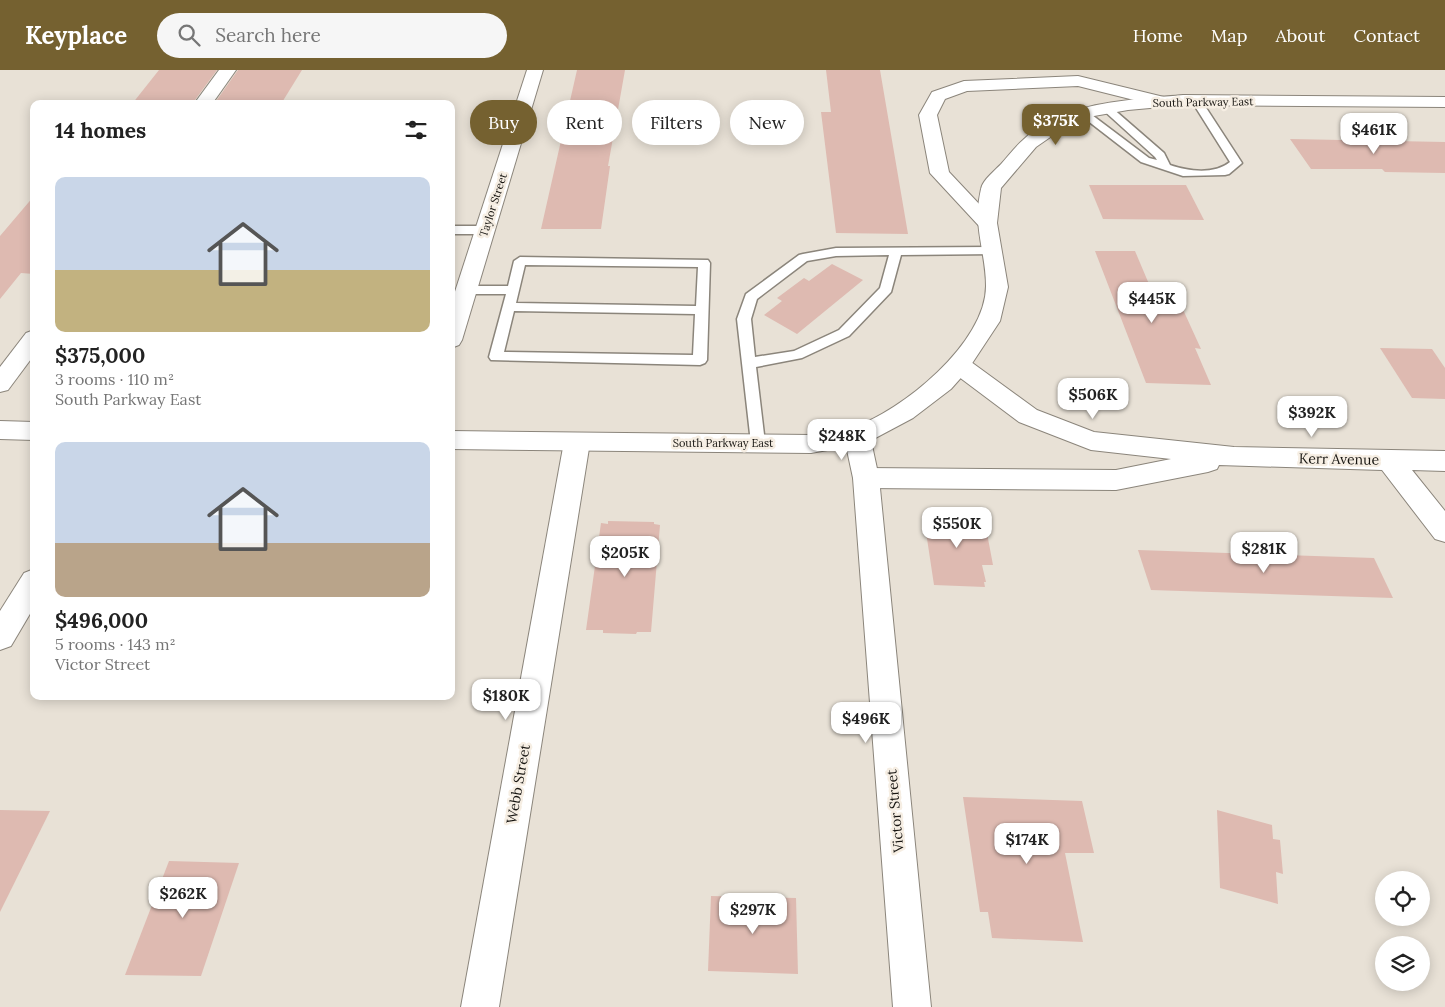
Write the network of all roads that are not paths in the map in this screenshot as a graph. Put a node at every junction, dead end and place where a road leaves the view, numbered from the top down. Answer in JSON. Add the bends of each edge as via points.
{"nodes":[{"id":1,"x":228,"y":70,"type":"edge"},
{"id":2,"x":535,"y":70,"type":"edge"},
{"id":3,"x":964,"y":78,"type":"edge"},
{"id":4,"x":207,"y":100,"type":"edge"},
{"id":5,"x":1196,"y":100,"type":"junction"},
{"id":6,"x":1162,"y":102,"type":"junction"},
{"id":7,"x":1445,"y":102,"type":"edge"},
{"id":8,"x":1107,"y":109,"type":"junction"},
{"id":9,"x":1084,"y":114,"type":"junction"},
{"id":10,"x":1166,"y":166,"type":"junction"},
{"id":11,"x":986,"y":223,"type":"junction"},
{"id":12,"x":455,"y":230,"type":"edge"},
{"id":13,"x":484,"y":230,"type":"junction"},
{"id":14,"x":992,"y":251,"type":"junction"},
{"id":15,"x":896,"y":252,"type":"junction"},
{"id":16,"x":466,"y":290,"type":"junction"},
{"id":17,"x":513,"y":290,"type":"junction"},
{"id":18,"x":509,"y":308,"type":"junction"},
{"id":19,"x":702,"y":310,"type":"junction"},
{"id":20,"x":455,"y":327,"type":"edge"},
{"id":21,"x":30,"y":343,"type":"edge"},
{"id":22,"x":749,"y":363,"type":"junction"},
{"id":23,"x":959,"y":364,"type":"junction"},
{"id":24,"x":0,"y":384,"type":"edge"},
{"id":25,"x":0,"y":430,"type":"edge"},
{"id":26,"x":30,"y":431,"type":"edge"},
{"id":27,"x":857,"y":436,"type":"junction"},
{"id":28,"x":455,"y":440,"type":"edge"},
{"id":29,"x":577,"y":442,"type":"junction"},
{"id":30,"x":758,"y":443,"type":"junction"},
{"id":31,"x":1234,"y":457,"type":"junction"},
{"id":32,"x":1390,"y":461,"type":"junction"},
{"id":33,"x":1445,"y":461,"type":"edge"},
{"id":34,"x":866,"y":478,"type":"junction"},
{"id":35,"x":1445,"y":531,"type":"edge"},
{"id":36,"x":30,"y":588,"type":"edge"},
{"id":37,"x":0,"y":637,"type":"edge"},
{"id":38,"x":480,"y":1007,"type":"edge"},
{"id":39,"x":912,"y":1007,"type":"edge"}],
"edges":[{"from":1,"to":4,"type":"street"},
{"from":2,"to":13,"type":"street","name":"Taylor Street"},
{"from":3,"to":6,"type":"street","via":[[1000,83],[1078,81]]},
{"from":3,"to":11,"type":"street","via":[[938,96],[928,115],[940,173]]},
{"from":5,"to":6,"type":"street","name":"South Parkway East"},
{"from":5,"to":7,"type":"street","name":"South Parkway East"},
{"from":5,"to":10,"type":"lane","via":[[1236,163],[1225,172],[1187,174]]},
{"from":6,"to":8,"type":"street","name":"South Parkway East"},
{"from":8,"to":9,"type":"street","name":"South Parkway East"},
{"from":8,"to":10,"type":"lane","via":[[1160,155]]},
{"from":9,"to":10,"type":"lane","via":[[1145,160]]},
{"from":9,"to":11,"type":"street","name":"South Parkway East","via":[[1056,125],[1030,143],[1010,165],[991,187]]},
{"from":11,"to":14,"type":"street","name":"South Parkway East"},
{"from":12,"to":13,"type":"lane"},
{"from":13,"to":16,"type":"street","name":"Taylor Street"},
{"from":14,"to":15,"type":"lane"},
{"from":14,"to":23,"type":"street","name":"South Parkway East","via":[[997,287],[989,321]]},
{"from":15,"to":22,"type":"lane","via":[[886,288],[844,333],[797,354]]},
{"from":15,"to":22,"type":"lane","via":[[836,252],[804,258],[751,297],[744,320]]},
{"from":16,"to":17,"type":"lane"},
{"from":16,"to":20,"type":"street","name":"Taylor Street"},
{"from":17,"to":18,"type":"lane"},
{"from":17,"to":19,"type":"lane","via":[[520,261],[704,263]]},
{"from":18,"to":19,"type":"lane"},
{"from":18,"to":19,"type":"lane","via":[[496,357],[700,360]]},
{"from":21,"to":24,"type":"street"},
{"from":22,"to":30,"type":"lane"},
{"from":23,"to":27,"type":"street","name":"South Parkway East","via":[[943,383],[904,412]]},
{"from":23,"to":31,"type":"street","via":[[1028,416],[1091,441]]},
{"from":25,"to":26,"type":"street"},
{"from":27,"to":30,"type":"street","name":"South Parkway East","via":[[811,444]]},
{"from":27,"to":34,"type":"street","name":"Victor Street"},
{"from":28,"to":29,"type":"street","name":"South Parkway East"},
{"from":29,"to":30,"type":"street","name":"South Parkway East"},
{"from":29,"to":38,"type":"street","name":"Webb Street"},
{"from":31,"to":32,"type":"street","name":"Kerr Avenue"},
{"from":31,"to":34,"type":"street","via":[[1116,480]]},
{"from":32,"to":33,"type":"street","name":"Kerr Avenue"},
{"from":32,"to":35,"type":"street"},
{"from":34,"to":39,"type":"street","name":"Victor Street"},
{"from":36,"to":37,"type":"street"}]}
